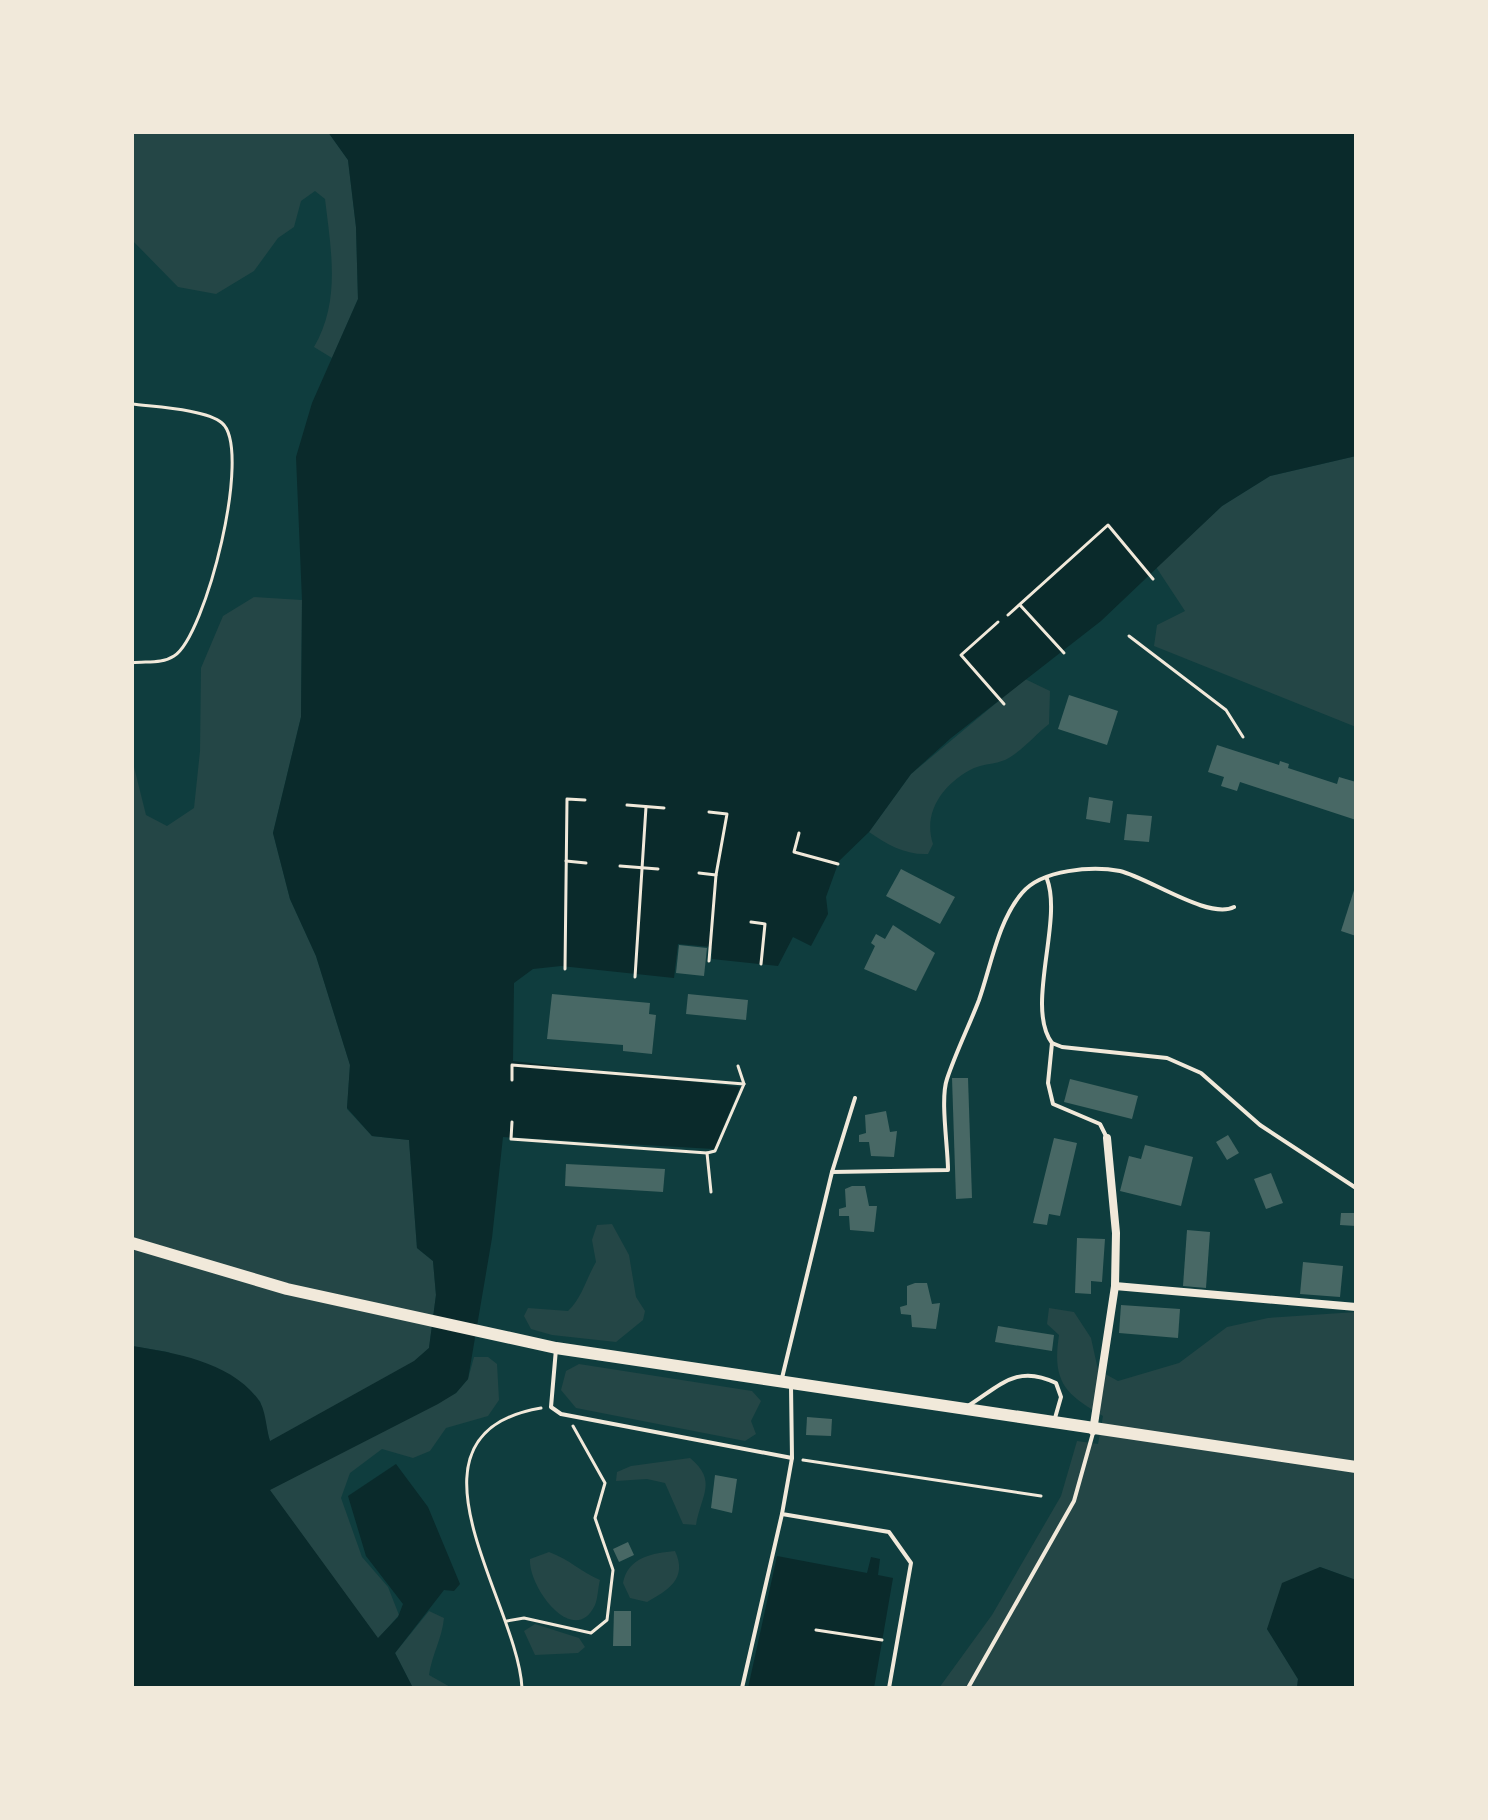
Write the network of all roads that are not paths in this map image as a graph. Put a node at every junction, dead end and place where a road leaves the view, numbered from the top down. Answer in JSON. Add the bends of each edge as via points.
{"nodes":[{"id":1,"x":1047,"y":879,"type":"junction"},
{"id":2,"x":1234,"y":907,"type":"dead end"},
{"id":3,"x":1052,"y":1043,"type":"junction"},
{"id":4,"x":855,"y":1098,"type":"dead end"},
{"id":5,"x":1107,"y":1138,"type":"joint"},
{"id":6,"x":832,"y":1172,"type":"junction"},
{"id":7,"x":1356,"y":1188,"type":"edge"},
{"id":8,"x":132,"y":1243,"type":"edge"},
{"id":9,"x":1115,"y":1286,"type":"junction"},
{"id":10,"x":1356,"y":1307,"type":"edge"},
{"id":11,"x":556,"y":1348,"type":"junction"},
{"id":12,"x":786,"y":1384,"type":"junction"},
{"id":13,"x":961,"y":1410,"type":"junction"},
{"id":14,"x":1053,"y":1424,"type":"junction"},
{"id":15,"x":1093,"y":1431,"type":"junction"},
{"id":16,"x":792,"y":1458,"type":"junction"},
{"id":17,"x":1356,"y":1467,"type":"edge"},
{"id":18,"x":782,"y":1514,"type":"junction"},
{"id":19,"x":742,"y":1688,"type":"edge"},
{"id":20,"x":889,"y":1688,"type":"edge"},
{"id":21,"x":968,"y":1688,"type":"edge"}],
"edges":[{"from":1,"to":2,"type":"lane","via":[[1097,868],[1123,872],[1205,907]]},
{"from":1,"to":3,"type":"lane","via":[[1044,1003],[1046,1035]]},
{"from":1,"to":6,"type":"lane","via":[[1023,892],[1012,911],[946,1080],[948,1170]]},
{"from":3,"to":5,"type":"lane","via":[[1048,1083],[1053,1104],[1100,1124]]},
{"from":3,"to":7,"type":"lane","via":[[1183,1063],[1296,1151]]},
{"from":4,"to":6,"type":"lane"},
{"from":5,"to":9,"type":"street"},
{"from":6,"to":12,"type":"lane"},
{"from":8,"to":11,"type":"main road","via":[[225,1272]]},
{"from":9,"to":10,"type":"street"},
{"from":9,"to":15,"type":"street"},
{"from":11,"to":12,"type":"main road"},
{"from":11,"to":16,"type":"lane","via":[[551,1407],[573,1416]]},
{"from":12,"to":13,"type":"main road"},
{"from":12,"to":16,"type":"lane"},
{"from":13,"to":14,"type":"main road"},
{"from":13,"to":14,"type":"lane","via":[[1019,1374],[1037,1374],[1056,1383],[1061,1397]]},
{"from":14,"to":15,"type":"main road"},
{"from":15,"to":17,"type":"main road"},
{"from":15,"to":21,"type":"lane","via":[[1074,1501]]},
{"from":16,"to":18,"type":"lane"},
{"from":18,"to":19,"type":"lane"},
{"from":18,"to":20,"type":"lane","via":[[889,1532],[911,1563]]}]}
